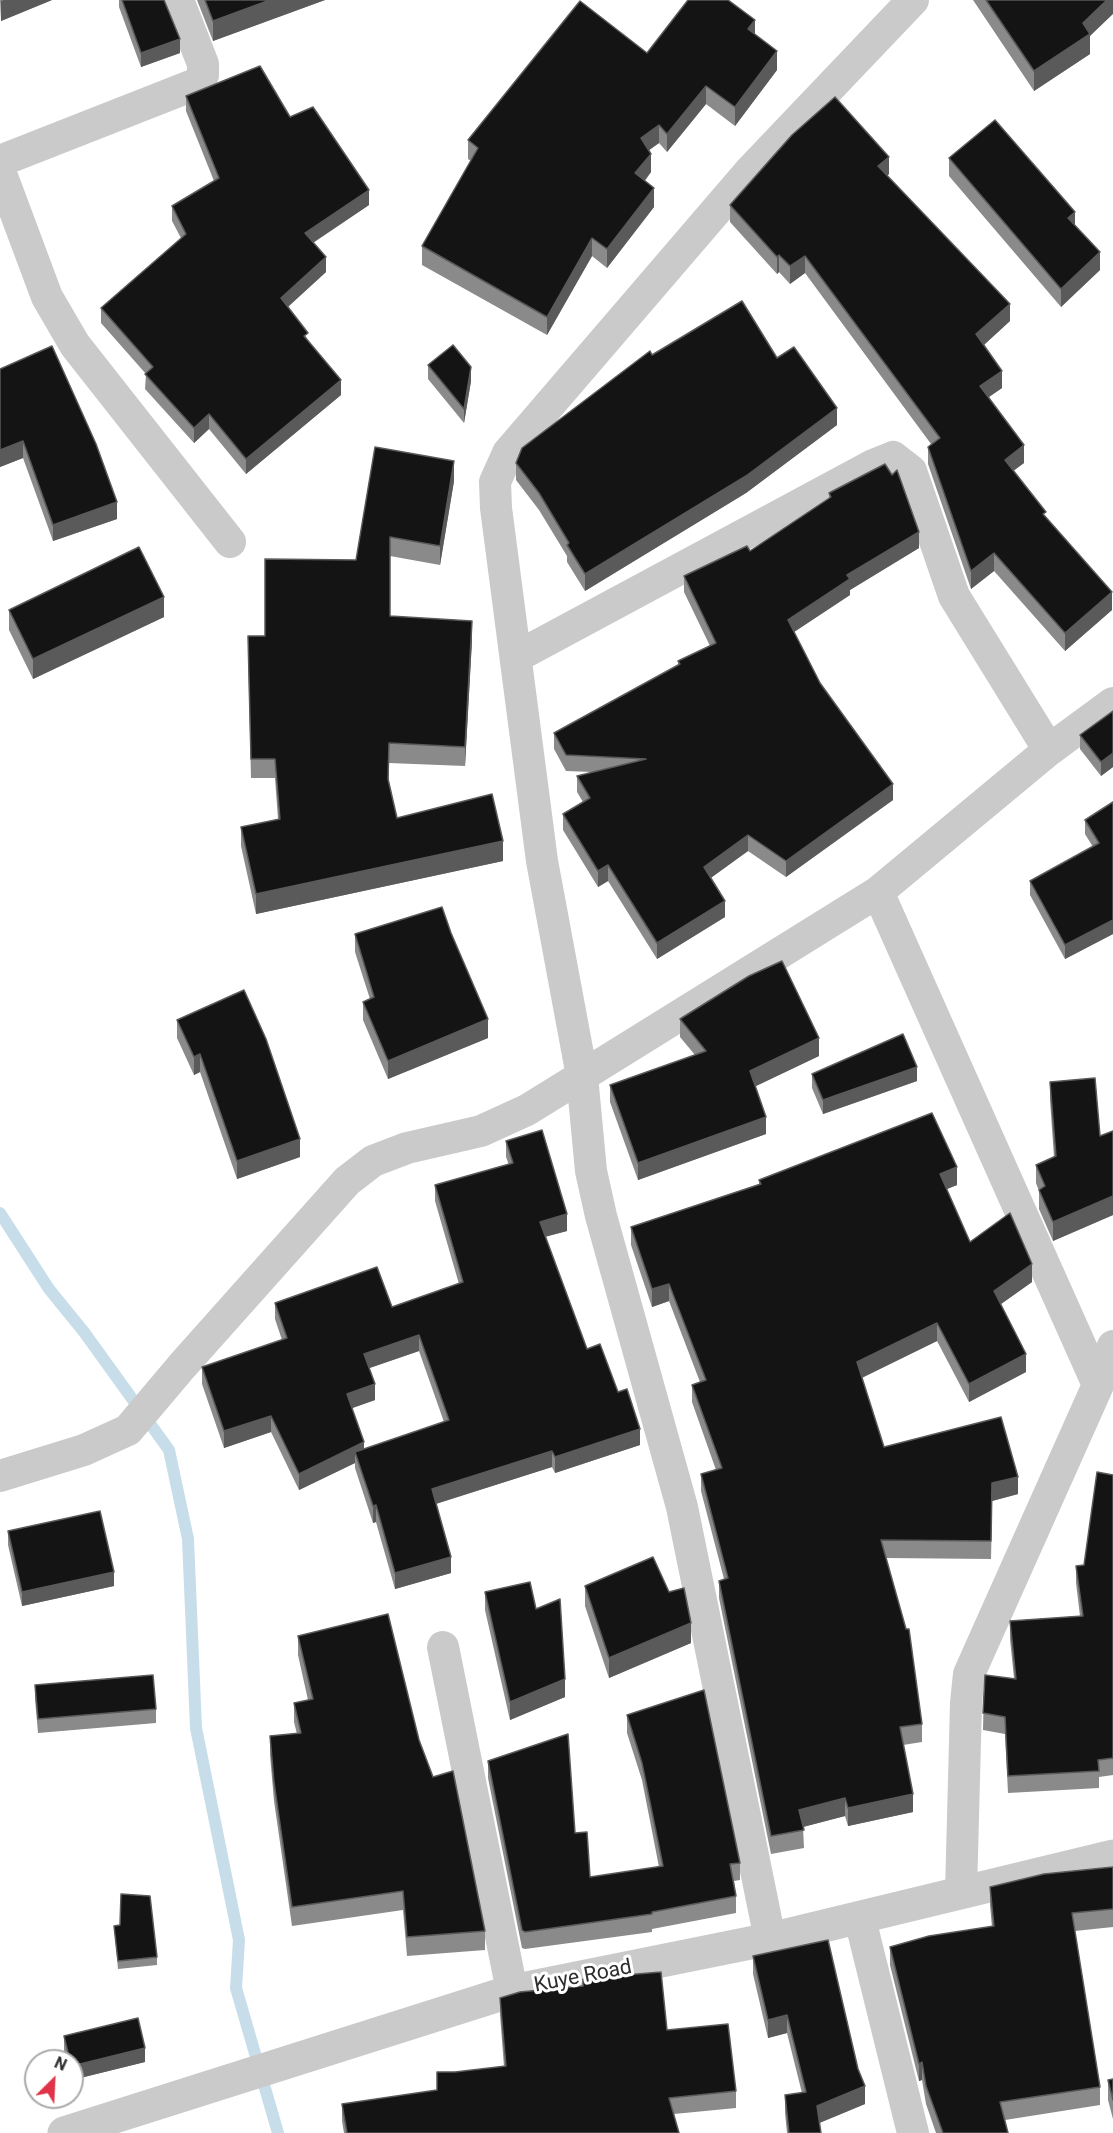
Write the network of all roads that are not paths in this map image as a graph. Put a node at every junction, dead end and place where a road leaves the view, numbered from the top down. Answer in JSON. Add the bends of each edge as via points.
{"nodes":[{"id":1,"x":178,"y":0,"type":"edge"},
{"id":2,"x":913,"y":0,"type":"edge"},
{"id":3,"x":0,"y":161,"type":"edge"},
{"id":4,"x":0,"y":171,"type":"edge"},
{"id":5,"x":230,"y":542,"type":"dead end"},
{"id":6,"x":516,"y":657,"type":"junction"},
{"id":7,"x":1113,"y":703,"type":"edge"},
{"id":8,"x":1049,"y":750,"type":"junction"},
{"id":9,"x":878,"y":892,"type":"junction"},
{"id":10,"x":582,"y":1076,"type":"junction"},
{"id":11,"x":1113,"y":1346,"type":"edge"},
{"id":12,"x":1098,"y":1385,"type":"junction"},
{"id":13,"x":0,"y":1476,"type":"edge"},
{"id":14,"x":443,"y":1647,"type":"dead end"},
{"id":15,"x":1113,"y":1856,"type":"edge"},
{"id":16,"x":961,"y":1893,"type":"junction"},
{"id":17,"x":860,"y":1919,"type":"junction"},
{"id":18,"x":770,"y":1939,"type":"junction"},
{"id":19,"x":512,"y":1991,"type":"junction"},
{"id":20,"x":64,"y":2133,"type":"edge"},
{"id":21,"x":914,"y":2133,"type":"edge"}],
"edges":[{"from":1,"to":3,"type":"street","via":[[203,64],[203,75],[196,84]]},
{"from":2,"to":6,"type":"street","via":[[751,170],[508,453],[495,482],[496,508]]},
{"from":4,"to":5,"type":"street","via":[[47,297],[75,345]]},
{"from":6,"to":8,"type":"street","via":[[893,457],[911,471],[954,596]]},
{"from":6,"to":10,"type":"street","via":[[542,861]]},
{"from":7,"to":8,"type":"street"},
{"from":8,"to":9,"type":"street"},
{"from":9,"to":10,"type":"street"},
{"from":9,"to":12,"type":"street"},
{"from":10,"to":13,"type":"street","via":[[526,1110],[481,1131],[407,1148],[373,1161],[347,1181],[128,1430],[84,1450]]},
{"from":10,"to":18,"type":"street","via":[[591,1171],[682,1507]]},
{"from":11,"to":12,"type":"street"},
{"from":12,"to":16,"type":"street","via":[[969,1674]]},
{"from":14,"to":19,"type":"street"},
{"from":15,"to":16,"type":"street","name":"Kuye Road"},
{"from":16,"to":17,"type":"street","name":"Kuye Road"},
{"from":17,"to":18,"type":"street","name":"Kuye Road"},
{"from":17,"to":21,"type":"street"},
{"from":18,"to":19,"type":"street","name":"Kuye Road"},
{"from":19,"to":20,"type":"street","name":"Kuye Road"}]}
